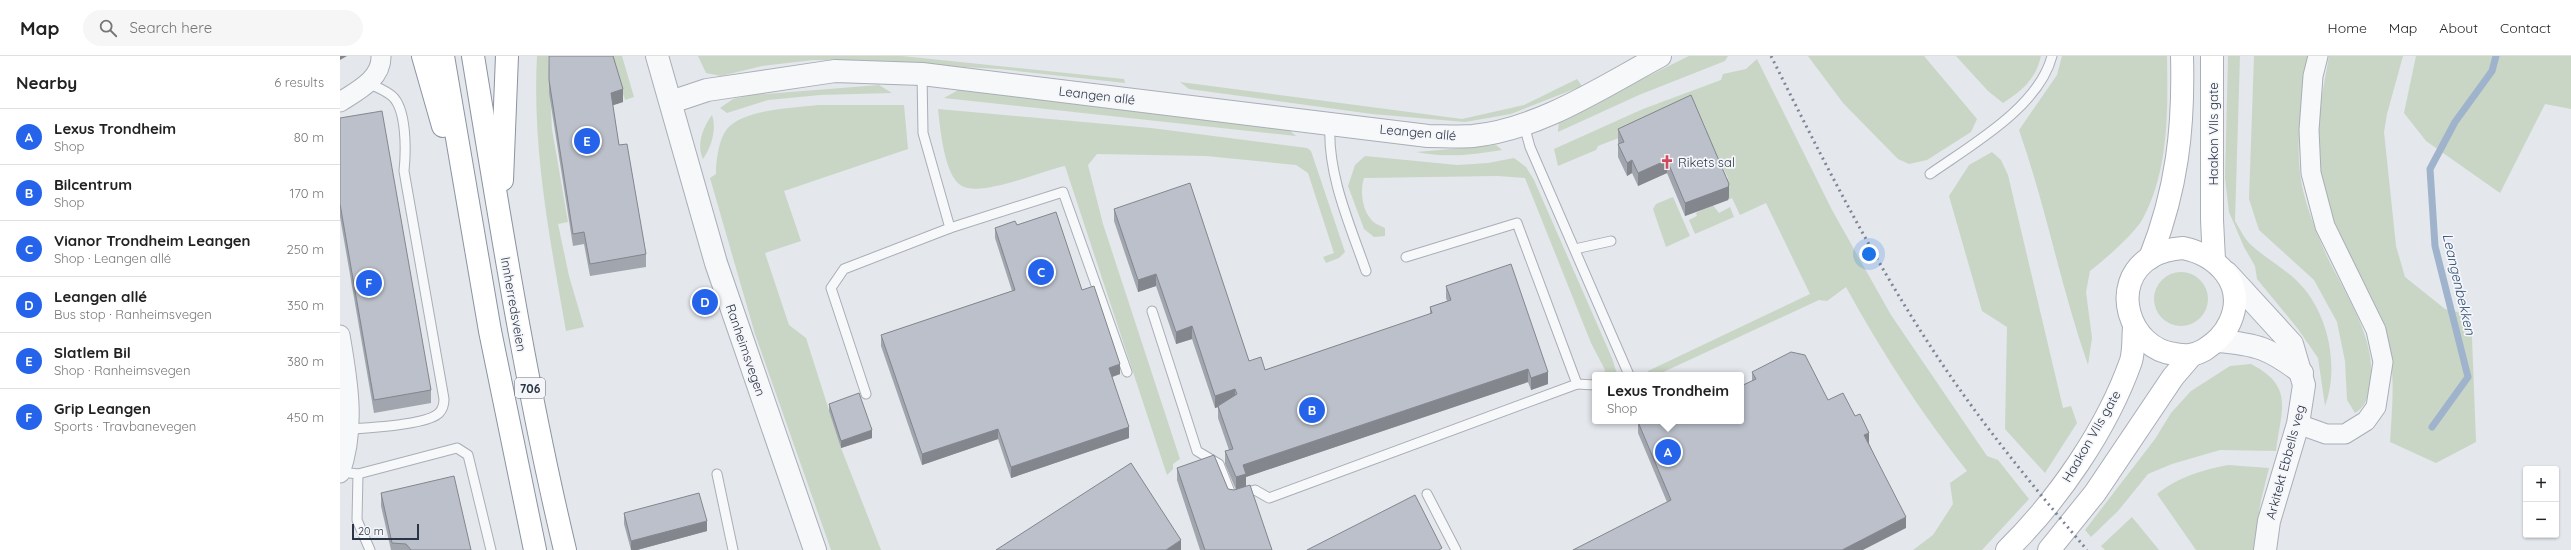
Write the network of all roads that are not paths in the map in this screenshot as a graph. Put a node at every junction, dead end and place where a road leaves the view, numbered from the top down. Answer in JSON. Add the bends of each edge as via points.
{"nodes":[{"id":1,"x":381,"y":56,"type":"edge"},
{"id":2,"x":423,"y":56,"type":"edge"},
{"id":3,"x":443,"y":56,"type":"edge"},
{"id":4,"x":473,"y":56,"type":"edge"},
{"id":5,"x":507,"y":56,"type":"edge"},
{"id":6,"x":657,"y":56,"type":"edge"},
{"id":7,"x":1660,"y":56,"type":"edge"},
{"id":8,"x":2052,"y":56,"type":"edge"},
{"id":9,"x":2182,"y":56,"type":"edge"},
{"id":10,"x":2212,"y":56,"type":"edge"},
{"id":11,"x":2318,"y":56,"type":"edge"},
{"id":12,"x":922,"y":74,"type":"junction"},
{"id":13,"x":368,"y":83,"type":"junction"},
{"id":14,"x":340,"y":102,"type":"edge"},
{"id":15,"x":671,"y":102,"type":"junction"},
{"id":16,"x":1330,"y":123,"type":"junction"},
{"id":17,"x":1524,"y":125,"type":"junction"},
{"id":18,"x":1930,"y":174,"type":"dead end"},
{"id":19,"x":500,"y":225,"type":"junction"},
{"id":20,"x":950,"y":228,"type":"junction"},
{"id":21,"x":472,"y":229,"type":"junction"},
{"id":22,"x":1611,"y":241,"type":"dead end"},
{"id":23,"x":1575,"y":249,"type":"junction"},
{"id":24,"x":1406,"y":257,"type":"dead end"},
{"id":25,"x":2150,"y":258,"type":"junction"},
{"id":26,"x":2220,"y":266,"type":"junction"},
{"id":27,"x":1366,"y":271,"type":"dead end"},
{"id":28,"x":1152,"y":311,"type":"dead end"},
{"id":29,"x":2134,"y":328,"type":"junction"},
{"id":30,"x":340,"y":335,"type":"edge"},
{"id":31,"x":2217,"y":341,"type":"junction"},
{"id":32,"x":2191,"y":356,"type":"junction"},
{"id":33,"x":1127,"y":372,"type":"dead end"},
{"id":34,"x":1628,"y":372,"type":"edge"},
{"id":35,"x":2302,"y":373,"type":"junction"},
{"id":36,"x":1578,"y":384,"type":"junction"},
{"id":37,"x":1592,"y":385,"type":"edge"},
{"id":38,"x":866,"y":394,"type":"dead end"},
{"id":39,"x":2298,"y":424,"type":"junction"},
{"id":40,"x":345,"y":426,"type":"edge"},
{"id":41,"x":346,"y":473,"type":"edge"},
{"id":42,"x":717,"y":474,"type":"dead end"},
{"id":43,"x":1427,"y":494,"type":"dead end"},
{"id":44,"x":370,"y":550,"type":"edge"},
{"id":45,"x":491,"y":550,"type":"edge"},
{"id":46,"x":535,"y":550,"type":"edge"},
{"id":47,"x":565,"y":550,"type":"edge"},
{"id":48,"x":733,"y":550,"type":"edge"},
{"id":49,"x":815,"y":550,"type":"edge"},
{"id":50,"x":1456,"y":550,"type":"edge"},
{"id":51,"x":2007,"y":550,"type":"edge"},
{"id":52,"x":2048,"y":550,"type":"edge"},
{"id":53,"x":2265,"y":550,"type":"edge"}],
"edges":[{"from":1,"to":13,"type":"street","via":[[379,72]]},
{"from":2,"to":21,"type":"main road","number":"706"},
{"from":3,"to":21,"type":"main road","number":"706"},
{"from":4,"to":19,"type":"main road","name":"Innherredsveien","number":"706"},
{"from":5,"to":19,"type":"main road","number":"706"},
{"from":6,"to":15,"type":"street","name":"Ranheimsvegen"},
{"from":7,"to":17,"type":"street","name":"Leangen allé","via":[[1563,108]]},
{"from":8,"to":18,"type":"lane","via":[[2048,71],[2029,97],[1998,125]]},
{"from":9,"to":25,"type":"main road","via":[[2183,104],[2176,172],[2165,220]]},
{"from":10,"to":26,"type":"main road","name":"Haakon VIIs gate","via":[[2212,220]]},
{"from":11,"to":39,"type":"street","via":[[2313,76],[2309,130],[2311,173],[2325,226],[2376,330],[2383,362],[2376,407],[2366,421],[2345,434],[2326,434]]},
{"from":12,"to":15,"type":"street","name":"Leangen allé","via":[[835,71],[707,90]]},
{"from":12,"to":16,"type":"street","name":"Leangen allé"},
{"from":12,"to":20,"type":"lane","via":[[923,132]]},
{"from":13,"to":14,"type":"street"},
{"from":13,"to":40,"type":"lane","via":[[394,97],[400,110],[406,148],[404,170],[444,407],[438,414],[429,418],[384,427]]},
{"from":15,"to":49,"type":"street","name":"Ranheimsvegen","via":[[716,263]]},
{"from":16,"to":17,"type":"street","name":"Leangen allé","via":[[1428,136],[1474,136]]},
{"from":16,"to":27,"type":"lane","via":[[1329,144],[1341,197]]},
{"from":17,"to":23,"type":"lane","via":[[1530,148]]},
{"from":19,"to":47,"type":"main road","name":"Innherredsveien","number":"706","via":[[548,477]]},
{"from":20,"to":33,"type":"lane","via":[[1063,192]]},
{"from":20,"to":38,"type":"lane","via":[[844,269],[830,288]]},
{"from":21,"to":46,"type":"main road","number":"706"},
{"from":22,"to":23,"type":"lane"},
{"from":23,"to":34,"type":"lane"},
{"from":24,"to":36,"type":"lane","via":[[1517,223]]},
{"from":25,"to":26,"type":"main road","via":[[2165,250],[2182,248],[2200,251]]},
{"from":25,"to":29,"type":"main road","via":[[2138,268],[2127,298],[2128,313]]},
{"from":26,"to":31,"type":"main road","via":[[2234,294],[2233,316],[2227,330]]},
{"from":26,"to":35,"type":"street","name":"Arkitekt Ebbells veg","via":[[2287,337],[2296,351]]},
{"from":28,"to":36,"type":"lane","via":[[1197,451],[1219,464],[1232,497],[1255,490],[1269,498]]},
{"from":29,"to":32,"type":"main road","via":[[2143,340],[2155,348],[2169,354]]},
{"from":29,"to":51,"type":"main road","name":"Haakon VIIs gate","via":[[2132,360],[2073,473],[2028,529]]},
{"from":30,"to":40,"type":"street","via":[[347,375]]},
{"from":31,"to":32,"type":"main road"},
{"from":31,"to":35,"type":"street","via":[[2262,347],[2280,356]]},
{"from":32,"to":52,"type":"main road","via":[[2173,377],[2094,493]]},
{"from":35,"to":39,"type":"street","name":"Arkitekt Ebbells veg","via":[[2304,385]]},
{"from":36,"to":37,"type":"lane"},
{"from":39,"to":53,"type":"street","name":"Arkitekt Ebbells veg","via":[[2269,521]]},
{"from":40,"to":41,"type":"street","via":[[349,443]]},
{"from":41,"to":44,"type":"lane","via":[[357,520]]},
{"from":41,"to":45,"type":"lane","via":[[457,448],[468,455]]},
{"from":42,"to":48,"type":"lane"},
{"from":43,"to":50,"type":"lane"}]}
